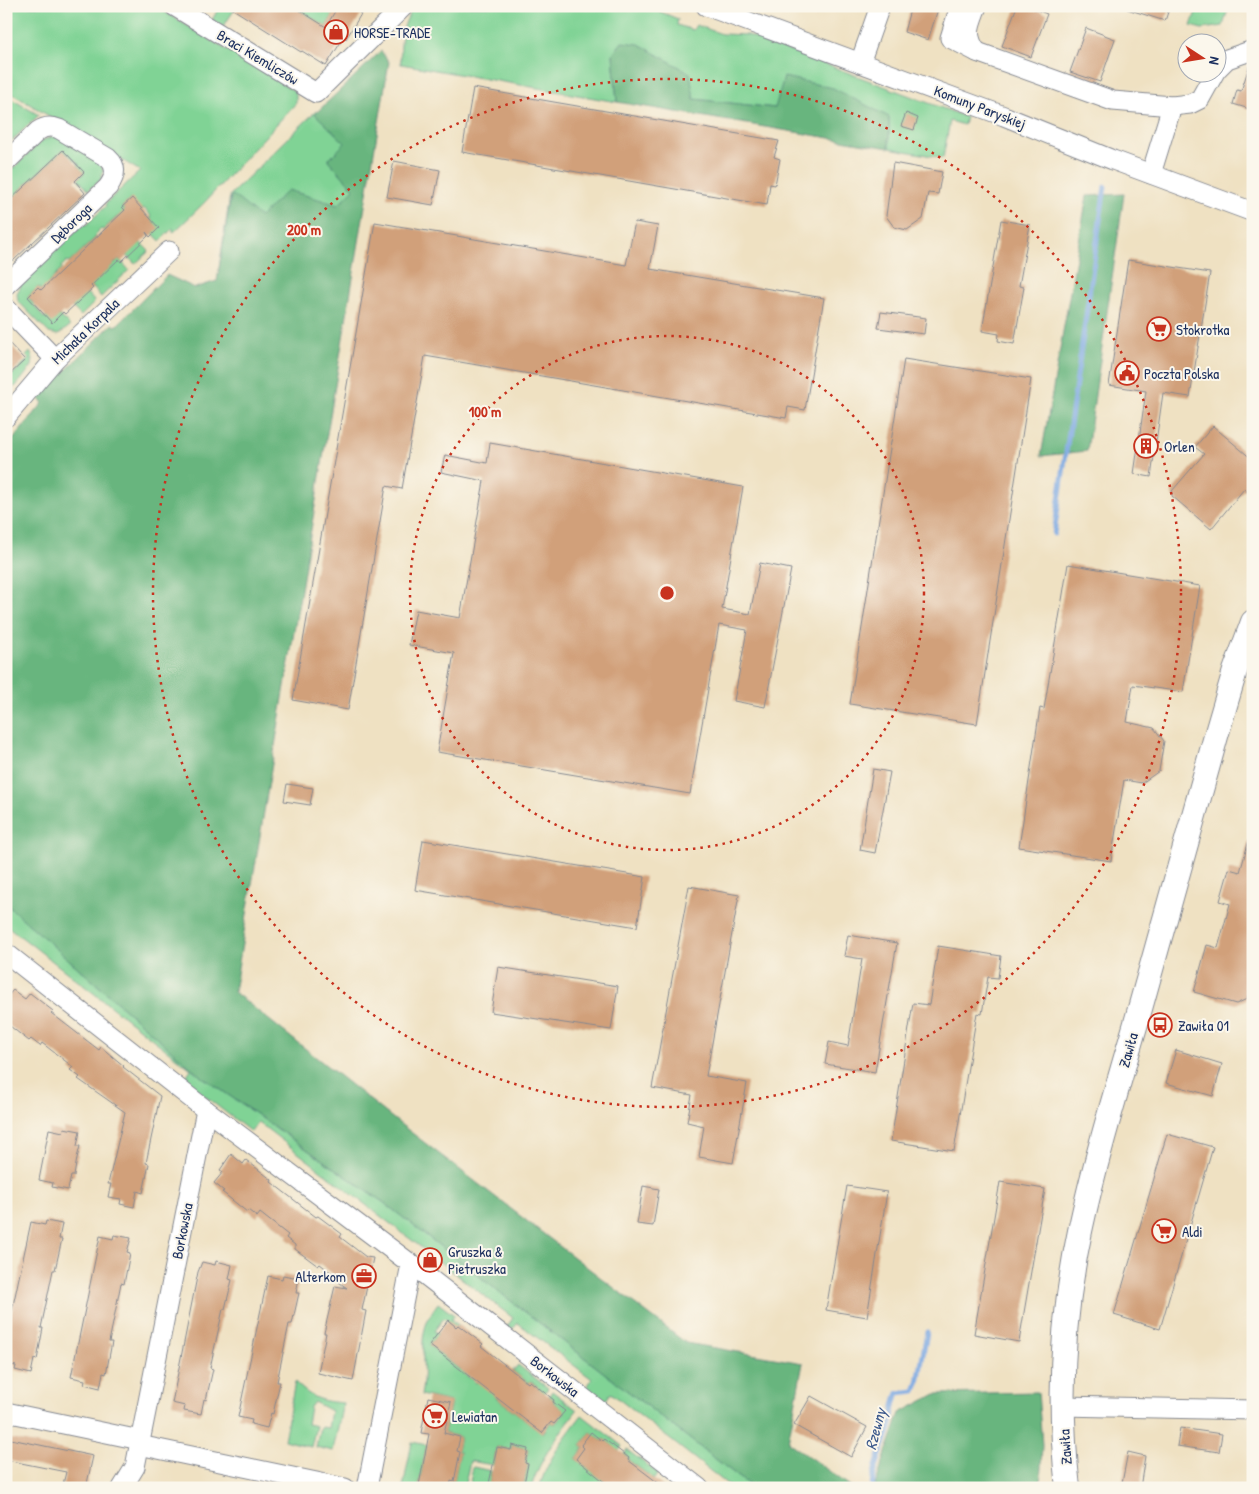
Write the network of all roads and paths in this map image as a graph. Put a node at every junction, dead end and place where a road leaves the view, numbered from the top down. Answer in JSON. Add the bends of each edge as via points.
{"nodes":[{"id":1,"x":174,"y":6,"type":"edge"},
{"id":2,"x":404,"y":6,"type":"edge"},
{"id":3,"x":706,"y":6,"type":"edge"},
{"id":4,"x":880,"y":6,"type":"edge"},
{"id":5,"x":960,"y":6,"type":"edge"},
{"id":6,"x":976,"y":6,"type":"edge"},
{"id":7,"x":1253,"y":50,"type":"edge"},
{"id":8,"x":976,"y":52,"type":"junction"},
{"id":9,"x":1226,"y":60,"type":"edge"},
{"id":10,"x":860,"y":63,"type":"junction"},
{"id":11,"x":1210,"y":82,"type":"edge"},
{"id":12,"x":1172,"y":106,"type":"junction"},
{"id":13,"x":6,"y":162,"type":"edge"},
{"id":14,"x":1151,"y":174,"type":"junction"},
{"id":15,"x":1253,"y":212,"type":"edge"},
{"id":16,"x":169,"y":251,"type":"dead end"},
{"id":17,"x":6,"y":285,"type":"edge"},
{"id":18,"x":6,"y":308,"type":"edge"},
{"id":19,"x":55,"y":359,"type":"junction"},
{"id":20,"x":8,"y":411,"type":"edge"},
{"id":21,"x":1253,"y":622,"type":"edge"},
{"id":22,"x":6,"y":953,"type":"edge"},
{"id":23,"x":206,"y":1110,"type":"junction"},
{"id":24,"x":411,"y":1264,"type":"junction"},
{"id":25,"x":1062,"y":1406,"type":"junction"},
{"id":26,"x":1253,"y":1410,"type":"edge"},
{"id":27,"x":6,"y":1412,"type":"edge"},
{"id":28,"x":140,"y":1443,"type":"junction"},
{"id":29,"x":122,"y":1488,"type":"edge"},
{"id":30,"x":345,"y":1488,"type":"edge"},
{"id":31,"x":367,"y":1488,"type":"edge"},
{"id":32,"x":699,"y":1488,"type":"edge"},
{"id":33,"x":1068,"y":1488,"type":"edge"}],
"edges":[{"from":1,"to":2,"type":"street","name":"Braci Kiemliczów","via":[[316,93]]},
{"from":3,"to":10,"type":"street","name":"Komuny Paryskiej"},
{"from":4,"to":10,"type":"street"},
{"from":5,"to":8,"type":"street","via":[[950,38]]},
{"from":6,"to":8,"type":"street","via":[[969,28],[970,42]]},
{"from":7,"to":9,"type":"street"},
{"from":8,"to":12,"type":"street","via":[[1113,102]]},
{"from":10,"to":14,"type":"street","name":"Komuny Paryskiej"},
{"from":11,"to":12,"type":"street","via":[[1200,99]]},
{"from":12,"to":14,"type":"street"},
{"from":13,"to":17,"type":"street","name":"Dęboroga","via":[[38,131],[48,127],[59,129],[104,156],[115,168],[110,185]]},
{"from":14,"to":15,"type":"street","name":"Komuny Paryskiej"},
{"from":16,"to":19,"type":"street","name":"Michała Korpala"},
{"from":18,"to":19,"type":"street"},
{"from":19,"to":20,"type":"street","name":"Michała Korpala"},
{"from":21,"to":25,"type":"street","name":"Zawiła","via":[[1218,729],[1096,1166],[1068,1302]]},
{"from":22,"to":23,"type":"street","name":"Borkowska"},
{"from":23,"to":24,"type":"street","name":"Borkowska"},
{"from":23,"to":28,"type":"street","name":"Borkowska"},
{"from":24,"to":31,"type":"street"},
{"from":24,"to":32,"type":"street","name":"Borkowska"},
{"from":25,"to":26,"type":"street"},
{"from":25,"to":33,"type":"street","name":"Zawiła"},
{"from":27,"to":28,"type":"street"},
{"from":28,"to":29,"type":"street","name":"Borkowska","via":[[135,1467]]},
{"from":28,"to":30,"type":"street"}]}
